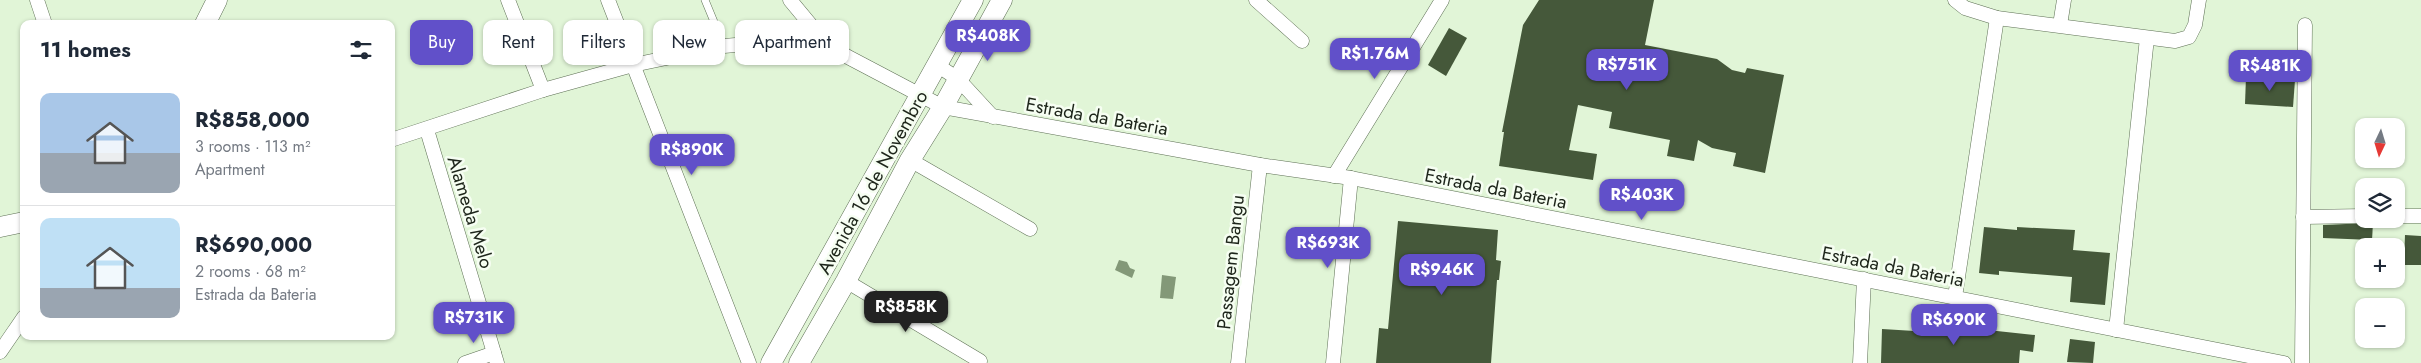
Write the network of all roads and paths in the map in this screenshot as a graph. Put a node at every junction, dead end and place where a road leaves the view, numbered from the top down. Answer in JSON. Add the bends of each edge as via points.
{"nodes":[{"id":1,"x":36,"y":0,"type":"edge"},
{"id":2,"x":217,"y":0,"type":"edge"},
{"id":3,"x":508,"y":0,"type":"edge"},
{"id":4,"x":608,"y":0,"type":"edge"},
{"id":5,"x":705,"y":0,"type":"edge"},
{"id":6,"x":790,"y":0,"type":"edge"},
{"id":7,"x":973,"y":0,"type":"edge"},
{"id":8,"x":1002,"y":0,"type":"edge"},
{"id":9,"x":1256,"y":0,"type":"edge"},
{"id":10,"x":1442,"y":0,"type":"edge"},
{"id":11,"x":1955,"y":0,"type":"edge"},
{"id":12,"x":2064,"y":0,"type":"edge"},
{"id":13,"x":2199,"y":0,"type":"edge"},
{"id":14,"x":1997,"y":18,"type":"junction"},
{"id":15,"x":44,"y":20,"type":"edge"},
{"id":16,"x":207,"y":20,"type":"edge"},
{"id":17,"x":615,"y":20,"type":"edge"},
{"id":18,"x":713,"y":20,"type":"edge"},
{"id":19,"x":807,"y":20,"type":"edge"},
{"id":20,"x":2305,"y":24,"type":"dead end"},
{"id":21,"x":2060,"y":25,"type":"junction"},
{"id":22,"x":2147,"y":38,"type":"junction"},
{"id":23,"x":1302,"y":41,"type":"dead end"},
{"id":24,"x":849,"y":58,"type":"edge"},
{"id":25,"x":632,"y":65,"type":"joint"},
{"id":26,"x":937,"y":65,"type":"junction"},
{"id":27,"x":958,"y":79,"type":"junction"},
{"id":28,"x":543,"y":90,"type":"junction"},
{"id":29,"x":920,"y":96,"type":"junction"},
{"id":30,"x":943,"y":107,"type":"junction"},
{"id":31,"x":993,"y":117,"type":"junction"},
{"id":32,"x":426,"y":130,"type":"junction"},
{"id":33,"x":395,"y":139,"type":"edge"},
{"id":34,"x":910,"y":160,"type":"junction"},
{"id":35,"x":1260,"y":165,"type":"junction"},
{"id":36,"x":1334,"y":176,"type":"junction"},
{"id":37,"x":1351,"y":178,"type":"junction"},
{"id":38,"x":2303,"y":216,"type":"junction"},
{"id":39,"x":2355,"y":216,"type":"edge"},
{"id":40,"x":2405,"y":216,"type":"edge"},
{"id":41,"x":2421,"y":216,"type":"edge"},
{"id":42,"x":20,"y":223,"type":"edge"},
{"id":43,"x":0,"y":226,"type":"edge"},
{"id":44,"x":1030,"y":229,"type":"dead end"},
{"id":45,"x":1864,"y":279,"type":"junction"},
{"id":46,"x":846,"y":281,"type":"junction"},
{"id":47,"x":1955,"y":297,"type":"junction"},
{"id":48,"x":20,"y":323,"type":"edge"},
{"id":49,"x":2116,"y":330,"type":"junction"},
{"id":50,"x":0,"y":352,"type":"edge"},
{"id":51,"x":495,"y":358,"type":"edge"},
{"id":52,"x":980,"y":361,"type":"dead end"},
{"id":53,"x":465,"y":363,"type":"edge"},
{"id":54,"x":749,"y":363,"type":"edge"},
{"id":55,"x":771,"y":363,"type":"edge"},
{"id":56,"x":799,"y":363,"type":"edge"},
{"id":57,"x":1238,"y":363,"type":"edge"},
{"id":58,"x":1333,"y":363,"type":"edge"},
{"id":59,"x":1860,"y":363,"type":"edge"},
{"id":60,"x":2284,"y":363,"type":"edge"},
{"id":61,"x":2302,"y":363,"type":"edge"}],
"edges":[{"from":1,"to":15,"type":"street"},
{"from":2,"to":16,"type":"main road"},
{"from":3,"to":28,"type":"street"},
{"from":4,"to":17,"type":"street"},
{"from":5,"to":18,"type":"lane"},
{"from":6,"to":19,"type":"street","name":"Estrada da Bateria"},
{"from":7,"to":26,"type":"main road","name":"Avenida 16 de Novembro"},
{"from":8,"to":27,"type":"main road","name":"Avenida 16 de Novembro"},
{"from":9,"to":23,"type":"street"},
{"from":10,"to":36,"type":"street"},
{"from":11,"to":14,"type":"street","via":[[1964,8]]},
{"from":12,"to":21,"type":"street"},
{"from":13,"to":22,"type":"street","via":[[2189,38],[2176,41]]},
{"from":14,"to":21,"type":"street"},
{"from":14,"to":47,"type":"street"},
{"from":20,"to":38,"type":"street"},
{"from":21,"to":22,"type":"street"},
{"from":22,"to":49,"type":"street"},
{"from":24,"to":29,"type":"street","name":"Estrada da Bateria"},
{"from":25,"to":28,"type":"street"},
{"from":25,"to":54,"type":"street"},
{"from":26,"to":27,"type":"street"},
{"from":26,"to":29,"type":"main road","name":"Avenida 16 de Novembro"},
{"from":27,"to":30,"type":"main road","name":"Avenida 16 de Novembro"},
{"from":27,"to":31,"type":"street"},
{"from":28,"to":32,"type":"street"},
{"from":29,"to":30,"type":"street","name":"Estrada da Bateria"},
{"from":29,"to":55,"type":"main road","name":"Avenida 16 de Novembro"},
{"from":30,"to":31,"type":"street","name":"Estrada da Bateria"},
{"from":30,"to":34,"type":"main road","name":"Avenida 16 de Novembro"},
{"from":31,"to":35,"type":"street","name":"Estrada da Bateria"},
{"from":32,"to":33,"type":"street"},
{"from":32,"to":51,"type":"street","name":"Alameda Melo"},
{"from":34,"to":44,"type":"street"},
{"from":34,"to":46,"type":"main road","name":"Avenida 16 de Novembro"},
{"from":35,"to":36,"type":"street","name":"Estrada da Bateria"},
{"from":35,"to":57,"type":"street","name":"Passagem Bangu"},
{"from":36,"to":37,"type":"street","name":"Estrada da Bateria"},
{"from":37,"to":45,"type":"street","name":"Estrada da Bateria"},
{"from":37,"to":58,"type":"street"},
{"from":38,"to":39,"type":"street"},
{"from":38,"to":61,"type":"street"},
{"from":40,"to":41,"type":"street"},
{"from":42,"to":43,"type":"main road"},
{"from":45,"to":47,"type":"street","name":"Estrada da Bateria"},
{"from":45,"to":59,"type":"street"},
{"from":46,"to":52,"type":"street"},
{"from":46,"to":56,"type":"main road","name":"Avenida 16 de Novembro"},
{"from":47,"to":49,"type":"street","name":"Estrada da Bateria"},
{"from":48,"to":50,"type":"street"},
{"from":49,"to":60,"type":"street","name":"Estrada da Bateria"},
{"from":51,"to":53,"type":"street"}]}
